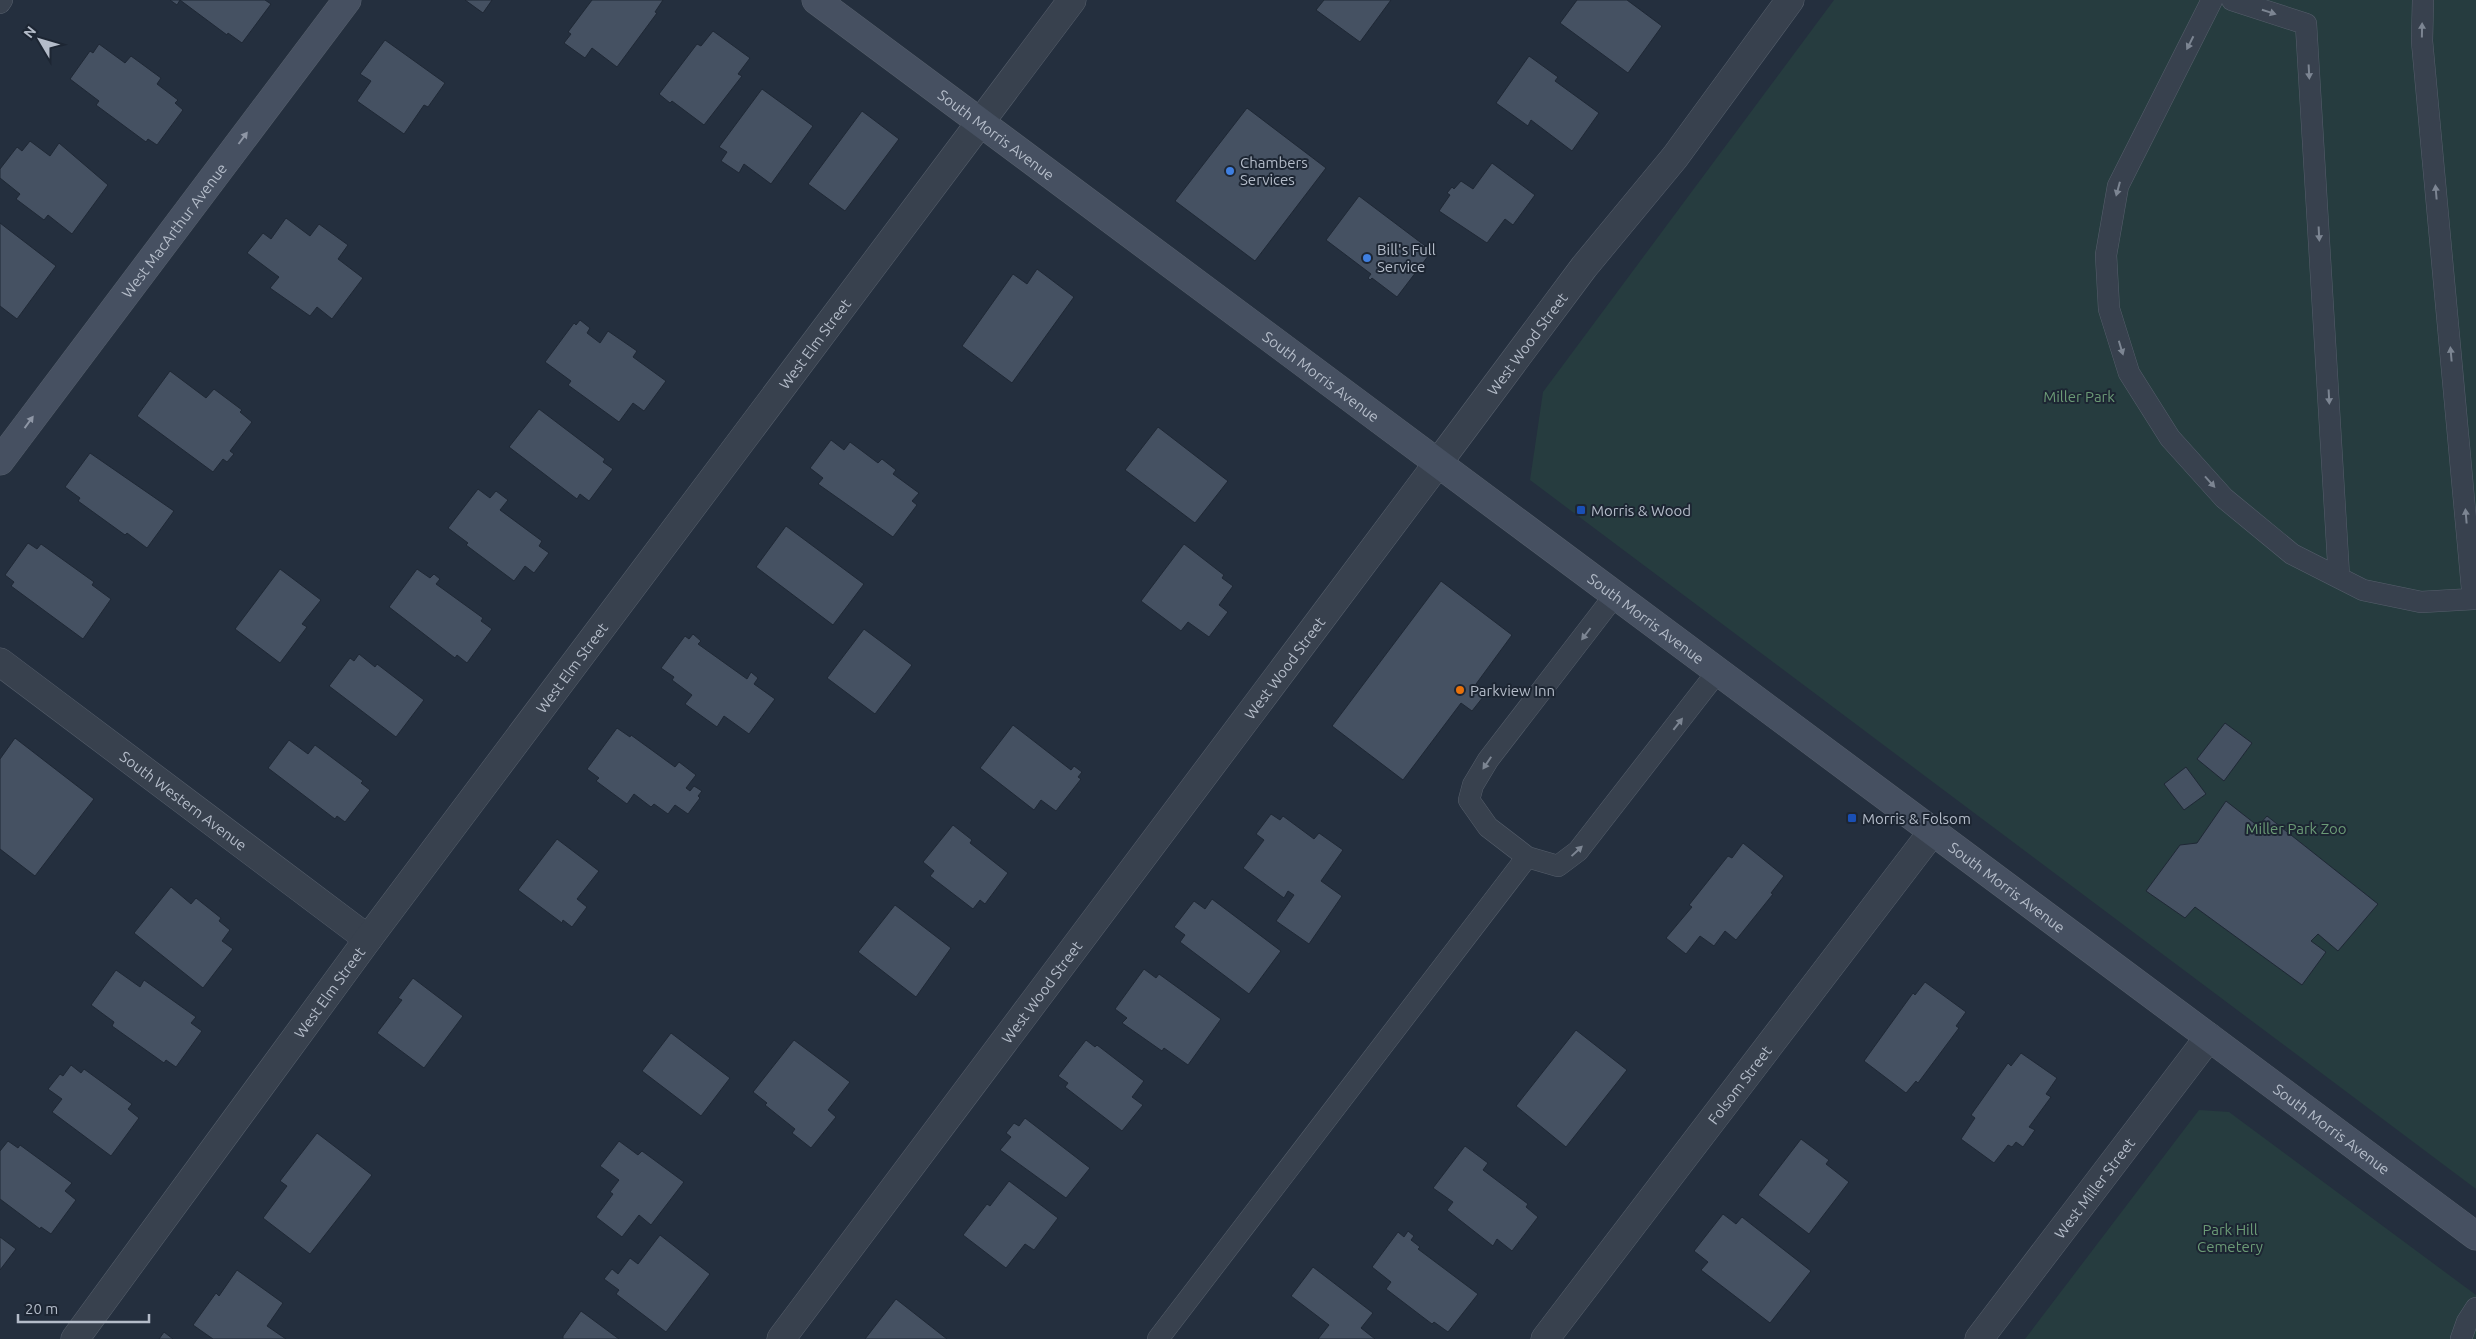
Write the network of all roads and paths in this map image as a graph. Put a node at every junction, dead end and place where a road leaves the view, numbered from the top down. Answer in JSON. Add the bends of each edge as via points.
{"nodes":[{"id":1,"x":2,"y":0,"type":"edge"},
{"id":2,"x":347,"y":0,"type":"edge"},
{"id":3,"x":816,"y":0,"type":"edge"},
{"id":4,"x":1072,"y":0,"type":"edge"},
{"id":5,"x":1790,"y":0,"type":"edge"},
{"id":6,"x":2212,"y":0,"type":"edge"},
{"id":7,"x":2232,"y":0,"type":"edge"},
{"id":8,"x":2422,"y":0,"type":"edge"},
{"id":9,"x":0,"y":3,"type":"edge"},
{"id":10,"x":979,"y":123,"type":"junction"},
{"id":11,"x":0,"y":461,"type":"edge"},
{"id":12,"x":1438,"y":464,"type":"junction"},
{"id":13,"x":2339,"y":578,"type":"junction"},
{"id":14,"x":1615,"y":595,"type":"junction"},
{"id":15,"x":0,"y":662,"type":"edge"},
{"id":16,"x":1718,"y":671,"type":"junction"},
{"id":17,"x":1933,"y":831,"type":"junction"},
{"id":18,"x":1527,"y":856,"type":"junction"},
{"id":19,"x":368,"y":939,"type":"junction"},
{"id":20,"x":2209,"y":1037,"type":"junction"},
{"id":21,"x":2476,"y":1236,"type":"edge"},
{"id":22,"x":2476,"y":1308,"type":"edge"},
{"id":23,"x":75,"y":1339,"type":"edge"},
{"id":24,"x":781,"y":1339,"type":"edge"},
{"id":25,"x":1158,"y":1339,"type":"edge"},
{"id":26,"x":1545,"y":1339,"type":"edge"},
{"id":27,"x":1979,"y":1339,"type":"edge"},
{"id":28,"x":2461,"y":1339,"type":"edge"}],
"edges":[{"from":1,"to":9,"type":"lane"},
{"from":11,"to":2,"type":"main road","name":"West MacArthur Avenue","one_way":true},
{"from":3,"to":10,"type":"main road","name":"South Morris Avenue"},
{"from":4,"to":10,"type":"street","name":"West Elm Street"},
{"from":5,"to":12,"type":"street","name":"West Wood Street","via":[[1675,157],[1584,267]]},
{"from":6,"to":13,"type":"lane","one_way":true,"via":[[2118,186],[2106,255],[2109,309],[2129,373],[2170,438],[2224,498],[2292,554]]},
{"from":7,"to":13,"type":"lane","one_way":true,"via":[[2306,24]]},
{"from":13,"to":8,"type":"lane","one_way":true,"via":[[2363,590],[2421,602],[2474,599],[2422,41]]},
{"from":10,"to":12,"type":"main road","name":"South Morris Avenue"},
{"from":10,"to":19,"type":"street","name":"West Elm Street"},
{"from":12,"to":14,"type":"main road","name":"South Morris Avenue"},
{"from":12,"to":24,"type":"street","name":"West Wood Street"},
{"from":14,"to":16,"type":"main road","name":"South Morris Avenue"},
{"from":14,"to":18,"type":"lane","one_way":true,"via":[[1488,760],[1473,785],[1469,800],[1488,826]]},
{"from":15,"to":19,"type":"street","name":"South Western Avenue"},
{"from":16,"to":17,"type":"main road","name":"South Morris Avenue"},
{"from":18,"to":16,"type":"lane","one_way":true,"via":[[1558,866],[1578,851]]},
{"from":17,"to":20,"type":"main road","name":"South Morris Avenue"},
{"from":17,"to":26,"type":"street","name":"Folsom Street"},
{"from":18,"to":25,"type":"lane"},
{"from":19,"to":23,"type":"street","name":"West Elm Street"},
{"from":20,"to":21,"type":"main road","name":"South Morris Avenue"},
{"from":20,"to":27,"type":"street","name":"West Miller Street"},
{"from":22,"to":28,"type":"lane"}]}
